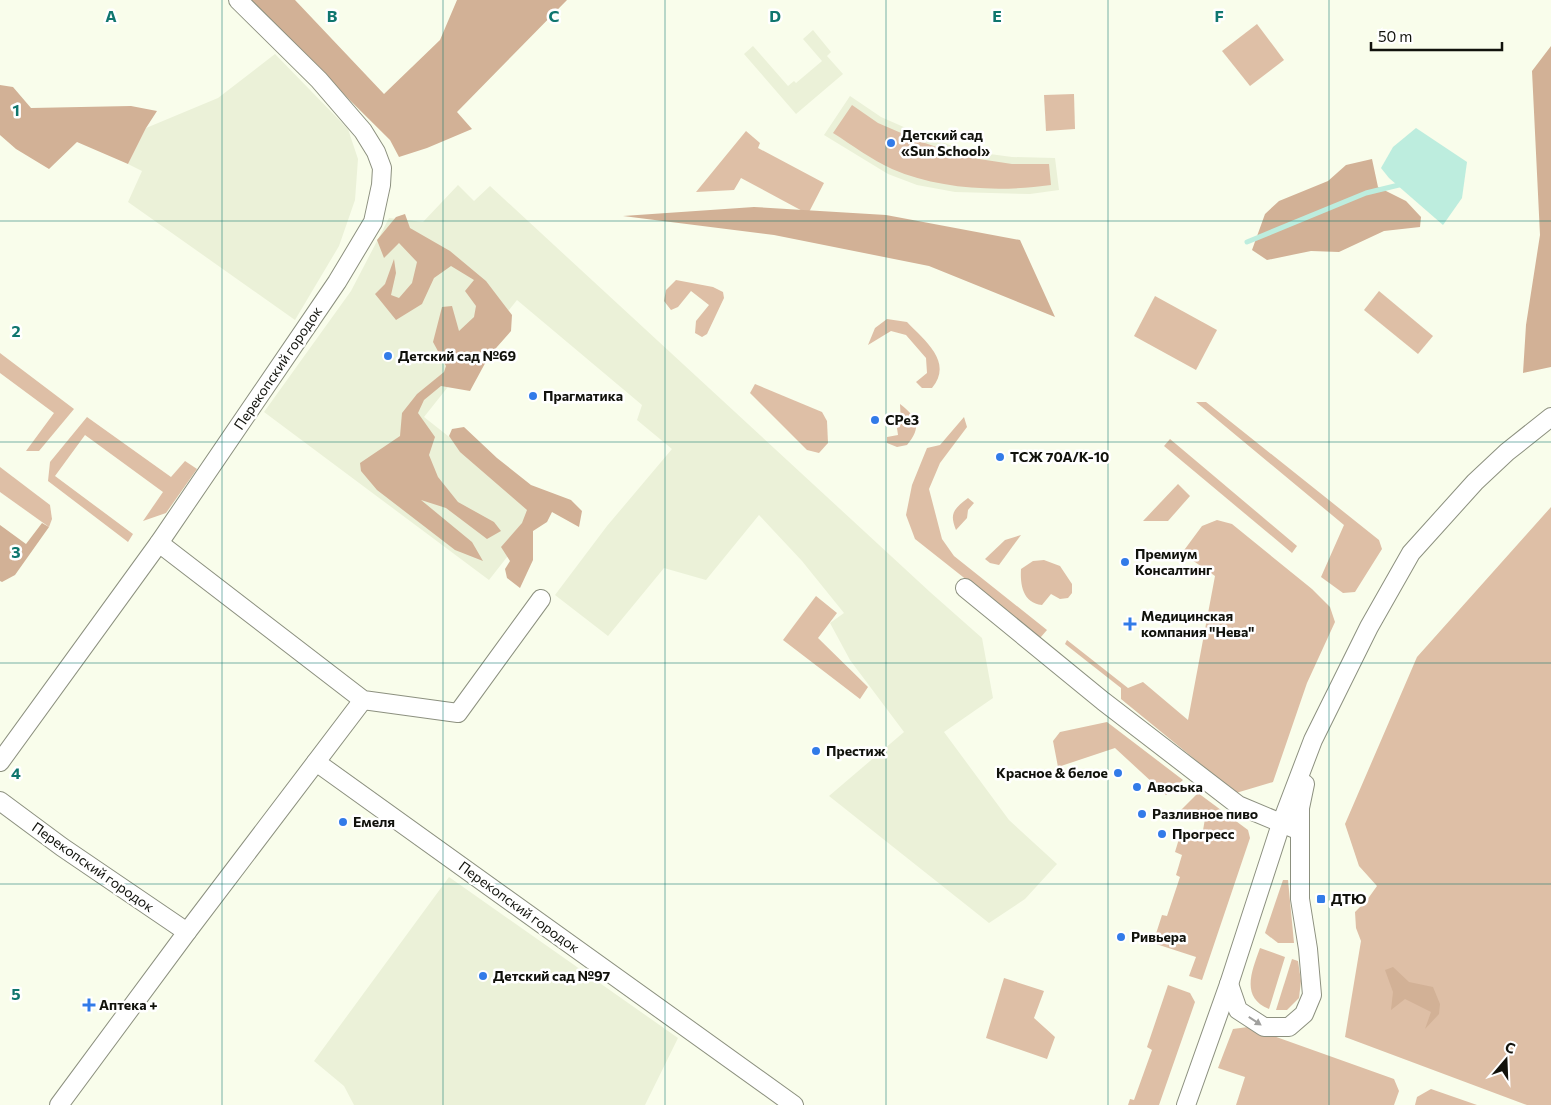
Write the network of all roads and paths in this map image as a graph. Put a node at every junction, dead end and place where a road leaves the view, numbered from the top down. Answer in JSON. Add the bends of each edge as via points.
{"nodes":[{"id":1,"x":238,"y":0,"type":"edge"},
{"id":2,"x":1551,"y":417,"type":"edge"},
{"id":3,"x":159,"y":543,"type":"junction"},
{"id":4,"x":964,"y":588,"type":"dead end"},
{"id":5,"x":541,"y":599,"type":"dead end"},
{"id":6,"x":363,"y":700,"type":"junction"},
{"id":7,"x":1313,"y":740,"type":"junction"},
{"id":8,"x":0,"y":762,"type":"edge"},
{"id":9,"x":316,"y":762,"type":"junction"},
{"id":10,"x":0,"y":801,"type":"edge"},
{"id":11,"x":1281,"y":824,"type":"junction"},
{"id":12,"x":1300,"y":831,"type":"junction"},
{"id":13,"x":187,"y":932,"type":"junction"},
{"id":14,"x":1229,"y":984,"type":"junction"},
{"id":15,"x":59,"y":1105,"type":"edge"},
{"id":16,"x":794,"y":1105,"type":"edge"},
{"id":17,"x":1186,"y":1105,"type":"edge"}],
"edges":[{"from":1,"to":3,"type":"street","name":"Перекопский городок","via":[[319,80],[363,131],[382,168],[381,185],[373,222],[337,282]]},
{"from":2,"to":7,"type":"street","via":[[1475,482],[1411,554],[1369,627]]},
{"from":3,"to":6,"type":"street"},
{"from":3,"to":8,"type":"street","name":"Перекопский городок"},
{"from":4,"to":11,"type":"street","via":[[1238,806]]},
{"from":5,"to":6,"type":"street","via":[[458,713]]},
{"from":6,"to":9,"type":"street"},
{"from":7,"to":11,"type":"street"},
{"from":7,"to":12,"type":"street","via":[[1300,808]]},
{"from":9,"to":13,"type":"street"},
{"from":9,"to":16,"type":"street","name":"Перекопский городок"},
{"from":10,"to":13,"type":"street","name":"Перекопский городок"},
{"from":11,"to":12,"type":"street"},
{"from":11,"to":14,"type":"street"},
{"from":14,"to":12,"type":"street","one_way":true,"via":[[1238,1010],[1264,1027],[1289,1027],[1304,1014],[1312,995],[1300,899]]},
{"from":13,"to":15,"type":"street"},
{"from":14,"to":17,"type":"street"}]}
